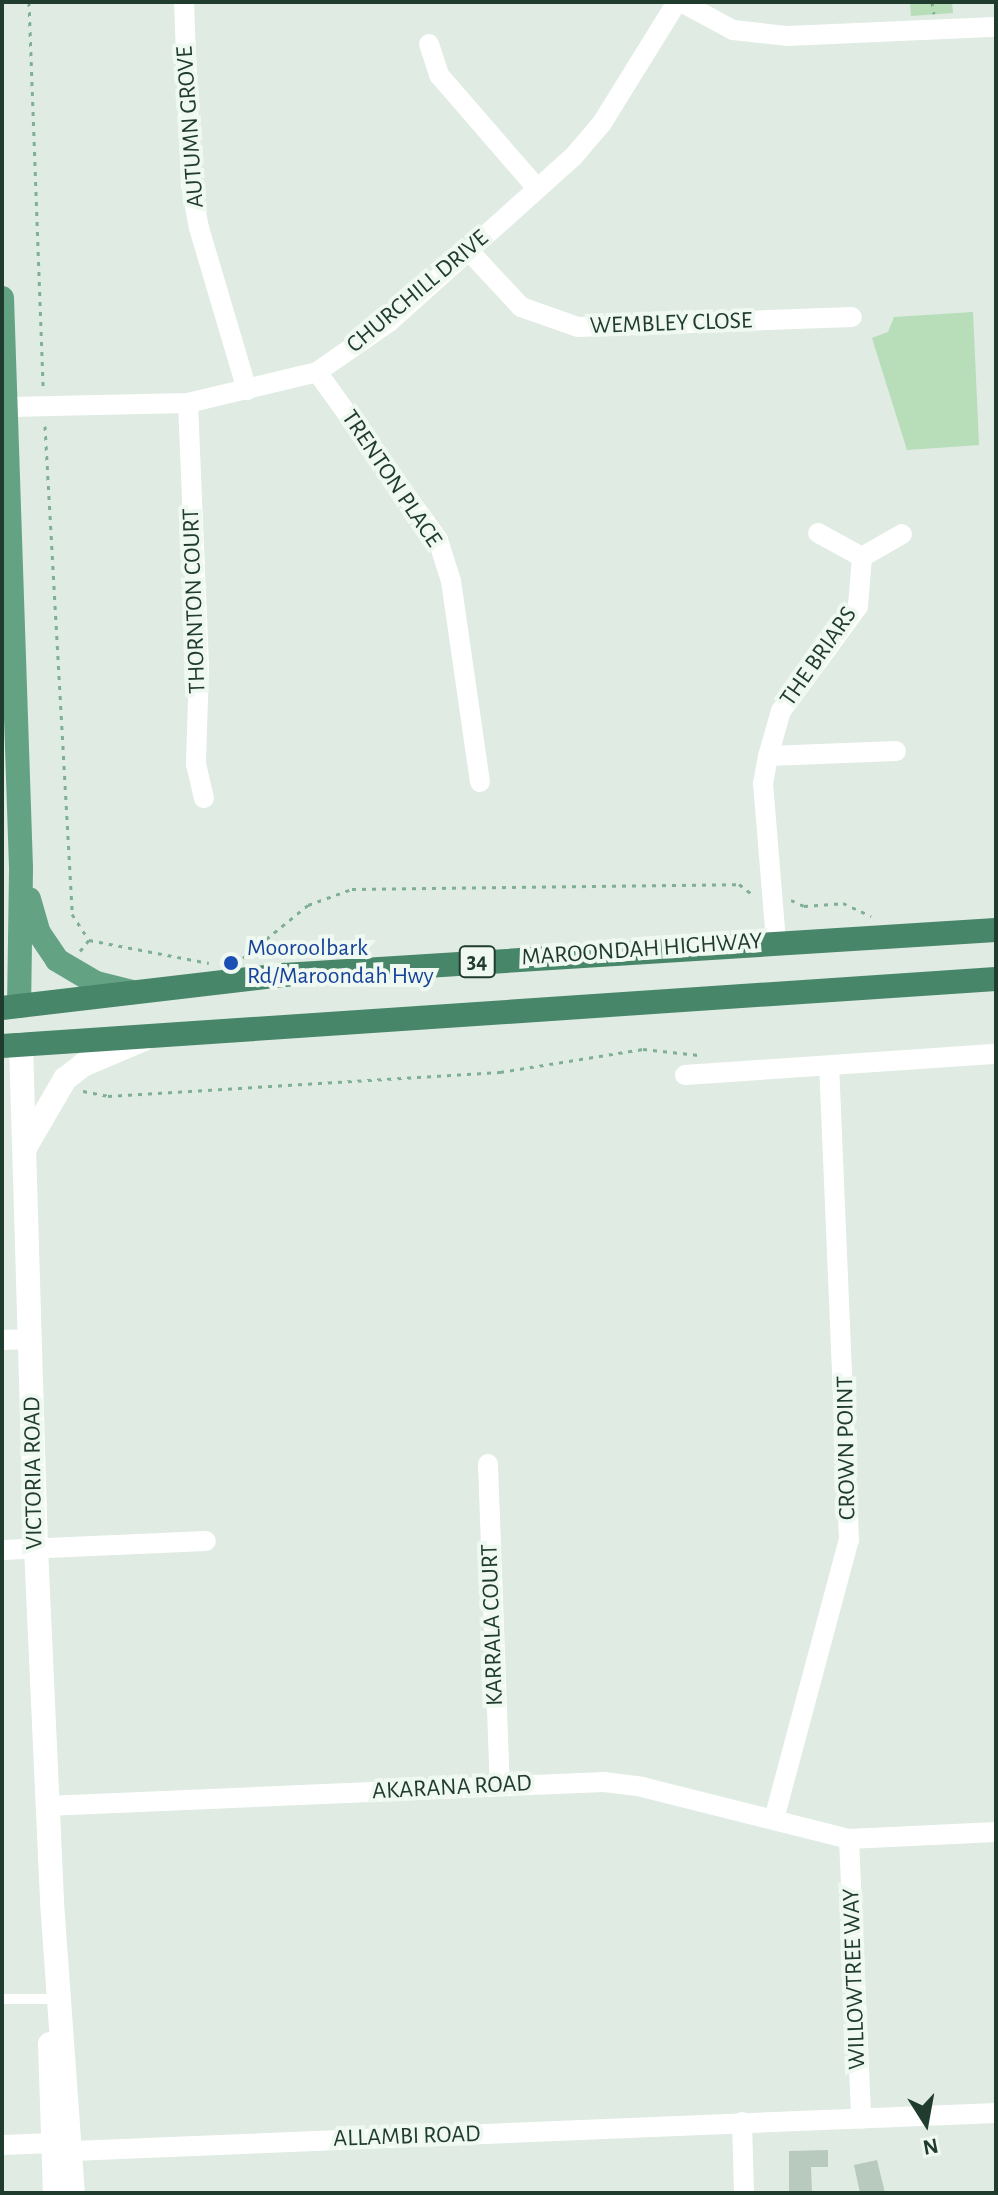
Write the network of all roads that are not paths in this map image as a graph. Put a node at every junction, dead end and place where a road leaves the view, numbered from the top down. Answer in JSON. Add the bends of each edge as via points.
{"nodes":[{"id":1,"x":184,"y":2,"type":"edge"},
{"id":2,"x":679,"y":2,"type":"edge"},
{"id":3,"x":996,"y":27,"type":"edge"},
{"id":4,"x":429,"y":44,"type":"dead end"},
{"id":5,"x":537,"y":188,"type":"junction"},
{"id":6,"x":469,"y":251,"type":"junction"},
{"id":7,"x":2,"y":298,"type":"edge"},
{"id":8,"x":852,"y":317,"type":"dead end"},
{"id":9,"x":317,"y":372,"type":"junction"},
{"id":10,"x":247,"y":390,"type":"junction"},
{"id":11,"x":188,"y":403,"type":"junction"},
{"id":12,"x":8,"y":407,"type":"junction"},
{"id":13,"x":818,"y":533,"type":"dead end"},
{"id":14,"x":902,"y":534,"type":"dead end"},
{"id":15,"x":862,"y":557,"type":"junction"},
{"id":16,"x":896,"y":751,"type":"dead end"},
{"id":17,"x":768,"y":756,"type":"junction"},
{"id":18,"x":480,"y":782,"type":"dead end"},
{"id":19,"x":204,"y":798,"type":"dead end"},
{"id":20,"x":21,"y":869,"type":"junction"},
{"id":21,"x":996,"y":930,"type":"edge"},
{"id":22,"x":776,"y":941,"type":"junction"},
{"id":23,"x":996,"y":979,"type":"edge"},
{"id":24,"x":134,"y":992,"type":"junction"},
{"id":25,"x":11,"y":1007,"type":"edge"},
{"id":26,"x":158,"y":1033,"type":"junction"},
{"id":27,"x":12,"y":1045,"type":"edge"},
{"id":28,"x":996,"y":1054,"type":"edge"},
{"id":29,"x":829,"y":1067,"type":"junction"},
{"id":30,"x":685,"y":1075,"type":"dead end"},
{"id":31,"x":24,"y":1152,"type":"junction"},
{"id":32,"x":31,"y":1339,"type":"junction"},
{"id":33,"x":2,"y":1340,"type":"edge"},
{"id":34,"x":488,"y":1464,"type":"dead end"},
{"id":35,"x":206,"y":1541,"type":"dead end"},
{"id":36,"x":36,"y":1548,"type":"junction"},
{"id":37,"x":2,"y":1550,"type":"edge"},
{"id":38,"x":500,"y":1786,"type":"junction"},
{"id":39,"x":47,"y":1806,"type":"junction"},
{"id":40,"x":774,"y":1819,"type":"junction"},
{"id":41,"x":996,"y":1832,"type":"edge"},
{"id":42,"x":849,"y":1839,"type":"junction"},
{"id":43,"x":52,"y":1902,"type":"junction"},
{"id":44,"x":2,"y":1999,"type":"edge"},
{"id":45,"x":49,"y":1999,"type":"junction"},
{"id":46,"x":996,"y":2113,"type":"edge"},
{"id":47,"x":861,"y":2119,"type":"junction"},
{"id":48,"x":742,"y":2122,"type":"junction"},
{"id":49,"x":2,"y":2145,"type":"edge"},
{"id":50,"x":63,"y":2147,"type":"junction"},
{"id":51,"x":55,"y":2193,"type":"edge"},
{"id":52,"x":73,"y":2193,"type":"edge"},
{"id":53,"x":744,"y":2193,"type":"edge"}],
"edges":[{"from":1,"to":10,"type":"street","name":"AUTUMN GROVE","via":[[191,185]]},
{"from":2,"to":3,"type":"street","via":[[733,30],[787,36]]},
{"from":2,"to":5,"type":"street","name":"CHURCHILL DRIVE","via":[[602,123]]},
{"from":4,"to":5,"type":"street","via":[[439,75]]},
{"from":5,"to":6,"type":"street","name":"CHURCHILL DRIVE"},
{"from":6,"to":8,"type":"street","name":"WEMBLEY CLOSE","via":[[521,307],[578,327]]},
{"from":6,"to":9,"type":"street","name":"CHURCHILL DRIVE","via":[[360,346]]},
{"from":7,"to":12,"type":"main road"},
{"from":9,"to":10,"type":"street","name":"CHURCHILL DRIVE"},
{"from":9,"to":18,"type":"street","name":"TRENTON PLACE","via":[[438,540],[451,581]]},
{"from":10,"to":11,"type":"street","name":"CHURCHILL DRIVE"},
{"from":11,"to":12,"type":"street","name":"CHURCHILL DRIVE"},
{"from":11,"to":19,"type":"street","name":"THORNTON COURT","via":[[199,666],[196,764]]},
{"from":12,"to":20,"type":"main road"},
{"from":13,"to":15,"type":"street"},
{"from":14,"to":15,"type":"street"},
{"from":15,"to":17,"type":"street","name":"THE BRIARS","via":[[858,606],[781,711]]},
{"from":16,"to":17,"type":"street"},
{"from":17,"to":22,"type":"street","name":"THE BRIARS","via":[[763,784]]},
{"from":20,"to":24,"type":"main road","via":[[39,933],[66,967],[96,983]]},
{"from":20,"to":25,"type":"main road"},
{"from":21,"to":22,"type":"highway","name":"MAROONDAH HIGHWAY","number":"34"},
{"from":22,"to":24,"type":"highway","name":"MAROONDAH HIGHWAY","number":"34","via":[[284,975]]},
{"from":23,"to":26,"type":"highway","number":"34"},
{"from":24,"to":25,"type":"highway","name":"MAROONDAH HIGHWAY","number":"34"},
{"from":25,"to":27,"type":"highway"},
{"from":26,"to":27,"type":"highway","number":"34"},
{"from":26,"to":31,"type":"main road","via":[[83,1065],[65,1079]]},
{"from":27,"to":31,"type":"main road","name":"VICTORIA ROAD"},
{"from":28,"to":29,"type":"street"},
{"from":29,"to":30,"type":"street"},
{"from":29,"to":40,"type":"street","name":"CROWN POINT","via":[[843,1303],[849,1540]]},
{"from":31,"to":32,"type":"main road","name":"VICTORIA ROAD"},
{"from":32,"to":33,"type":"street"},
{"from":32,"to":36,"type":"main road","name":"VICTORIA ROAD"},
{"from":34,"to":38,"type":"street","name":"KARRALA COURT"},
{"from":35,"to":36,"type":"street"},
{"from":36,"to":37,"type":"street"},
{"from":36,"to":39,"type":"main road","name":"VICTORIA ROAD"},
{"from":38,"to":39,"type":"street","name":"AKARANA ROAD"},
{"from":38,"to":40,"type":"street","name":"AKARANA ROAD","via":[[617,1784]]},
{"from":39,"to":43,"type":"main road","name":"VICTORIA ROAD"},
{"from":40,"to":42,"type":"street","name":"AKARANA ROAD"},
{"from":41,"to":42,"type":"street","name":"AKARANA ROAD"},
{"from":42,"to":47,"type":"street","name":"WILLOWTREE WAY"},
{"from":43,"to":45,"type":"main road","name":"VICTORIA ROAD"},
{"from":43,"to":50,"type":"main road","name":"VICTORIA ROAD"},
{"from":44,"to":45,"type":"lane"},
{"from":45,"to":50,"type":"main road","name":"VICTORIA ROAD"},
{"from":46,"to":47,"type":"street","name":"ALLAMBI ROAD"},
{"from":47,"to":48,"type":"street","name":"ALLAMBI ROAD"},
{"from":48,"to":50,"type":"street","name":"ALLAMBI ROAD"},
{"from":48,"to":53,"type":"street"},
{"from":49,"to":50,"type":"street","name":"ALLAMBI ROAD"},
{"from":50,"to":51,"type":"main road","name":"VICTORIA ROAD"},
{"from":50,"to":52,"type":"main road","name":"VICTORIA ROAD"}]}
